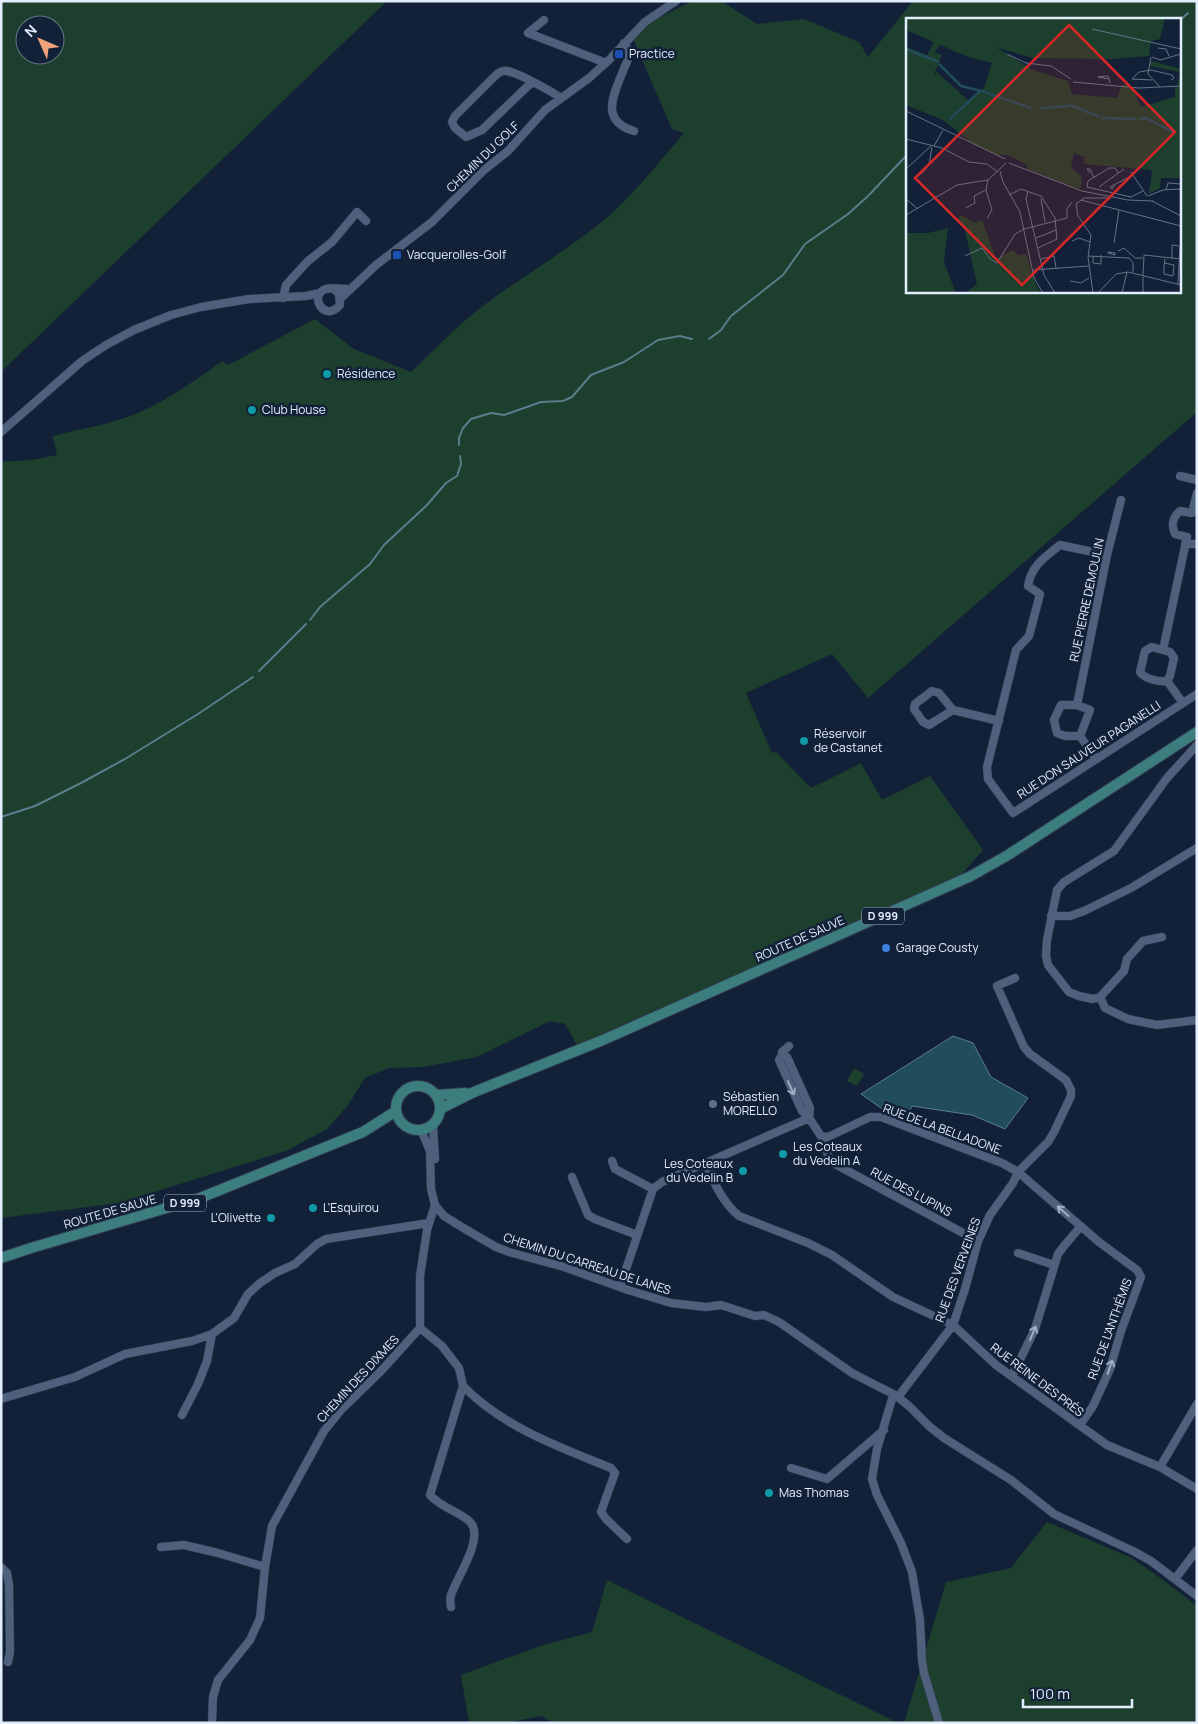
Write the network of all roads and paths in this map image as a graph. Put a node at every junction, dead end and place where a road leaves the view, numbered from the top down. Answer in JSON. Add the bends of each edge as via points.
{"nodes":[{"id":1,"x":676,"y":1,"type":"edge"},
{"id":2,"x":544,"y":20,"type":"dead end"},
{"id":3,"x":624,"y":43,"type":"junction"},
{"id":4,"x":606,"y":63,"type":"junction"},
{"id":5,"x":532,"y":82,"type":"junction"},
{"id":6,"x":561,"y":98,"type":"junction"},
{"id":7,"x":634,"y":131,"type":"dead end"},
{"id":8,"x":366,"y":221,"type":"dead end"},
{"id":9,"x":334,"y":289,"type":"junction"},
{"id":10,"x":350,"y":290,"type":"junction"},
{"id":11,"x":319,"y":297,"type":"junction"},
{"id":12,"x":283,"y":298,"type":"junction"},
{"id":13,"x":341,"y":298,"type":"junction"},
{"id":14,"x":1,"y":432,"type":"edge"},
{"id":15,"x":1180,"y":476,"type":"dead end"},
{"id":16,"x":1197,"y":480,"type":"edge"},
{"id":17,"x":1197,"y":494,"type":"edge"},
{"id":18,"x":1121,"y":500,"type":"dead end"},
{"id":19,"x":1194,"y":514,"type":"edge"},
{"id":20,"x":1185,"y":544,"type":"junction"},
{"id":21,"x":1197,"y":544,"type":"edge"},
{"id":22,"x":1107,"y":555,"type":"junction"},
{"id":23,"x":1163,"y":650,"type":"junction"},
{"id":24,"x":1167,"y":681,"type":"junction"},
{"id":25,"x":1197,"y":694,"type":"edge"},
{"id":26,"x":1183,"y":703,"type":"junction"},
{"id":27,"x":1077,"y":705,"type":"junction"},
{"id":28,"x":953,"y":710,"type":"junction"},
{"id":29,"x":999,"y":721,"type":"junction"},
{"id":30,"x":1197,"y":732,"type":"edge"},
{"id":31,"x":1080,"y":736,"type":"junction"},
{"id":32,"x":1197,"y":745,"type":"edge"},
{"id":33,"x":1096,"y":759,"type":"junction"},
{"id":34,"x":1197,"y":848,"type":"edge"},
{"id":35,"x":1051,"y":916,"type":"junction"},
{"id":36,"x":1162,"y":937,"type":"dead end"},
{"id":37,"x":1015,"y":978,"type":"dead end"},
{"id":38,"x":1100,"y":997,"type":"junction"},
{"id":39,"x":1197,"y":1020,"type":"edge"},
{"id":40,"x":789,"y":1046,"type":"dead end"},
{"id":41,"x":474,"y":1092,"type":"junction"},
{"id":42,"x":436,"y":1096,"type":"junction"},
{"id":43,"x":440,"y":1109,"type":"junction"},
{"id":44,"x":396,"y":1110,"type":"junction"},
{"id":45,"x":809,"y":1118,"type":"junction"},
{"id":46,"x":433,"y":1124,"type":"junction"},
{"id":47,"x":405,"y":1126,"type":"junction"},
{"id":48,"x":421,"y":1130,"type":"junction"},
{"id":49,"x":363,"y":1132,"type":"junction"},
{"id":50,"x":821,"y":1136,"type":"junction"},
{"id":51,"x":612,"y":1161,"type":"dead end"},
{"id":52,"x":705,"y":1163,"type":"junction"},
{"id":53,"x":1018,"y":1172,"type":"junction"},
{"id":54,"x":572,"y":1177,"type":"dead end"},
{"id":55,"x":432,"y":1178,"type":"junction"},
{"id":56,"x":653,"y":1189,"type":"junction"},
{"id":57,"x":435,"y":1205,"type":"junction"},
{"id":58,"x":429,"y":1223,"type":"junction"},
{"id":59,"x":1081,"y":1226,"type":"junction"},
{"id":60,"x":637,"y":1236,"type":"junction"},
{"id":61,"x":978,"y":1241,"type":"junction"},
{"id":62,"x":1018,"y":1254,"type":"dead end"},
{"id":63,"x":1,"y":1258,"type":"edge"},
{"id":64,"x":1054,"y":1265,"type":"junction"},
{"id":65,"x":620,"y":1287,"type":"junction"},
{"id":66,"x":953,"y":1325,"type":"junction"},
{"id":67,"x":420,"y":1328,"type":"junction"},
{"id":68,"x":212,"y":1334,"type":"junction"},
{"id":69,"x":1012,"y":1376,"type":"junction"},
{"id":70,"x":463,"y":1386,"type":"junction"},
{"id":71,"x":896,"y":1396,"type":"junction"},
{"id":72,"x":1,"y":1399,"type":"edge"},
{"id":73,"x":1197,"y":1404,"type":"edge"},
{"id":74,"x":182,"y":1415,"type":"dead end"},
{"id":75,"x":1080,"y":1425,"type":"junction"},
{"id":76,"x":884,"y":1430,"type":"junction"},
{"id":77,"x":1160,"y":1467,"type":"junction"},
{"id":78,"x":792,"y":1468,"type":"dead end"},
{"id":79,"x":1197,"y":1489,"type":"edge"},
{"id":80,"x":627,"y":1539,"type":"dead end"},
{"id":81,"x":161,"y":1547,"type":"dead end"},
{"id":82,"x":1197,"y":1550,"type":"edge"},
{"id":83,"x":1,"y":1567,"type":"edge"},
{"id":84,"x":265,"y":1567,"type":"junction"},
{"id":85,"x":1175,"y":1579,"type":"junction"},
{"id":86,"x":1197,"y":1596,"type":"edge"},
{"id":87,"x":451,"y":1607,"type":"dead end"},
{"id":88,"x":8,"y":1662,"type":"dead end"},
{"id":89,"x":212,"y":1723,"type":"edge"},
{"id":90,"x":939,"y":1723,"type":"edge"}],
"edges":[{"from":1,"to":3,"type":"street","name":"CHEMIN DU GOLF","via":[[650,17]]},
{"from":2,"to":4,"type":"street","via":[[528,33]]},
{"from":3,"to":4,"type":"street","name":"CHEMIN DU GOLF"},
{"from":3,"to":7,"type":"street","via":[[629,50],[628,60],[610,106],[615,121]]},
{"from":4,"to":6,"type":"street","name":"CHEMIN DU GOLF"},
{"from":5,"to":5,"type":"street","via":[[502,71],[455,116],[452,122],[455,128],[466,137],[482,130]]},
{"from":5,"to":6,"type":"street"},
{"from":6,"to":10,"type":"street","name":"CHEMIN DU GOLF","via":[[443,212]]},
{"from":8,"to":12,"type":"street","via":[[357,212],[332,242],[308,261],[286,285]]},
{"from":9,"to":10,"type":"street"},
{"from":9,"to":11,"type":"street","via":[[326,289]]},
{"from":9,"to":13,"type":"street"},
{"from":10,"to":13,"type":"street","name":"CHEMIN DU GOLF"},
{"from":11,"to":12,"type":"street"},
{"from":11,"to":13,"type":"street","via":[[323,309],[332,311],[340,305]]},
{"from":12,"to":14,"type":"street","via":[[249,299],[201,307],[134,330],[82,361]]},
{"from":15,"to":16,"type":"street"},
{"from":17,"to":19,"type":"street"},
{"from":18,"to":22,"type":"street","name":"RUE PIERRE DEMOULIN"},
{"from":19,"to":20,"type":"street","via":[[1180,511],[1171,526],[1175,534],[1187,537]]},
{"from":20,"to":21,"type":"street"},
{"from":20,"to":23,"type":"street"},
{"from":22,"to":27,"type":"street","name":"RUE PIERRE DEMOULIN"},
{"from":22,"to":29,"type":"street","name":"RUE DON SAUVEUR PAGANELLI","via":[[1060,545],[1039,562],[1028,586],[1040,594],[1028,636],[1016,650]]},
{"from":23,"to":24,"type":"street","via":[[1174,658]]},
{"from":23,"to":24,"type":"street","via":[[1152,648],[1145,651],[1140,672],[1143,676]]},
{"from":24,"to":26,"type":"street"},
{"from":25,"to":26,"type":"street","name":"RUE DON SAUVEUR PAGANELLI"},
{"from":26,"to":33,"type":"street","name":"RUE DON SAUVEUR PAGANELLI"},
{"from":27,"to":31,"type":"street","via":[[1090,710]]},
{"from":27,"to":31,"type":"street","via":[[1061,705],[1054,720],[1057,733]]},
{"from":28,"to":28,"type":"street","via":[[939,693],[932,691],[915,704],[914,709],[929,725]]},
{"from":28,"to":29,"type":"street"},
{"from":29,"to":33,"type":"street","name":"RUE DON SAUVEUR PAGANELLI","via":[[987,768],[988,779],[1013,813]]},
{"from":30,"to":41,"type":"main road","name":"ROUTE DE SAUVE","number":"D 999","via":[[971,876],[603,1040]]},
{"from":31,"to":33,"type":"street"},
{"from":32,"to":35,"type":"street","via":[[1167,778],[1114,851],[1064,882],[1057,890]]},
{"from":34,"to":35,"type":"street","via":[[1131,888],[1084,911],[1070,916]]},
{"from":35,"to":38,"type":"street","via":[[1046,956],[1048,965],[1069,992],[1078,996]]},
{"from":36,"to":38,"type":"street","via":[[1143,941],[1127,959],[1124,971]]},
{"from":37,"to":53,"type":"street","name":"RUE DES VERVEINES","via":[[997,986],[1024,1047],[1066,1080],[1071,1090],[1048,1142]]},
{"from":38,"to":39,"type":"street","via":[[1105,1008],[1128,1019],[1157,1025]]},
{"from":40,"to":45,"type":"street","via":[[779,1060],[802,1112]]},
{"from":41,"to":42,"type":"main road","name":"ROUTE DE SAUVE","number":"D 999"},
{"from":41,"to":43,"type":"main road","name":"ROUTE DE SAUVE","number":"D 999"},
{"from":42,"to":43,"type":"main road"},
{"from":42,"to":44,"type":"main road","via":[[424,1087],[410,1088],[399,1097]]},
{"from":43,"to":46,"type":"main road"},
{"from":44,"to":47,"type":"main road"},
{"from":44,"to":49,"type":"main road","name":"ROUTE DE SAUVE","number":"D 999"},
{"from":45,"to":50,"type":"street"},
{"from":45,"to":52,"type":"street"},
{"from":46,"to":48,"type":"main road"},
{"from":46,"to":55,"type":"street","via":[[435,1158]]},
{"from":47,"to":48,"type":"main road"},
{"from":47,"to":49,"type":"main road","name":"ROUTE DE SAUVE","number":"D 999","via":[[389,1125]]},
{"from":48,"to":55,"type":"street","via":[[430,1151]]},
{"from":49,"to":63,"type":"main road","name":"ROUTE DE SAUVE","number":"D 999","via":[[200,1198]]},
{"from":50,"to":53,"type":"street","name":"RUE DE LA BELLADONE","via":[[828,1137],[870,1117],[880,1117]]},
{"from":50,"to":61,"type":"street","name":"RUE DES LUPINS","via":[[828,1158],[835,1164]]},
{"from":51,"to":56,"type":"street","via":[[615,1169]]},
{"from":52,"to":56,"type":"street"},
{"from":52,"to":66,"type":"street","name":"RUE REINE DES PRÉS","via":[[722,1198],[739,1216],[832,1255],[893,1297]]},
{"from":59,"to":53,"type":"street","name":"RUE DE L'ANTHÉMIS","one_way":true},
{"from":53,"to":61,"type":"street","name":"RUE DES VERVEINES","via":[[990,1215]]},
{"from":54,"to":60,"type":"street","via":[[588,1215]]},
{"from":55,"to":57,"type":"street"},
{"from":56,"to":60,"type":"street"},
{"from":57,"to":58,"type":"street"},
{"from":57,"to":65,"type":"street","name":"CHEMIN DU CARREAU DE LANES","via":[[444,1216],[496,1247]]},
{"from":58,"to":67,"type":"street","via":[[420,1276]]},
{"from":58,"to":68,"type":"street","via":[[326,1239],[295,1264],[260,1283],[248,1294],[234,1318]]},
{"from":59,"to":64,"type":"street","via":[[1064,1246]]},
{"from":75,"to":59,"type":"street","name":"RUE DE L'ANTHÉMIS","one_way":true,"via":[[1110,1369],[1141,1277],[1137,1270]]},
{"from":60,"to":65,"type":"street"},
{"from":61,"to":66,"type":"street","name":"RUE DES VERVEINES"},
{"from":62,"to":64,"type":"street"},
{"from":69,"to":64,"type":"street","one_way":true,"via":[[1035,1329]]},
{"from":65,"to":71,"type":"street","name":"CHEMIN DU CARREAU DE LANES","via":[[671,1303],[706,1307],[721,1305],[755,1316],[764,1315],[852,1373]]},
{"from":66,"to":69,"type":"street","name":"RUE REINE DES PRÉS"},
{"from":66,"to":71,"type":"street","name":"RUE DES VERVEINES"},
{"from":67,"to":70,"type":"street","via":[[442,1346],[460,1368]]},
{"from":67,"to":84,"type":"street","name":"CHEMIN DES DIXMES","via":[[324,1431],[272,1526]]},
{"from":68,"to":72,"type":"street","via":[[125,1354],[75,1376]]},
{"from":68,"to":74,"type":"street","via":[[207,1360]]},
{"from":69,"to":75,"type":"street","name":"RUE REINE DES PRÉS"},
{"from":70,"to":80,"type":"street","via":[[478,1401],[532,1434],[611,1468],[615,1473],[601,1512]]},
{"from":70,"to":87,"type":"street","via":[[430,1495],[437,1503],[469,1521],[474,1529],[469,1554],[450,1596]]},
{"from":71,"to":76,"type":"street","name":"RUE DES VERVEINES"},
{"from":71,"to":85,"type":"street","name":"CHEMIN DU CARREAU DE LANES","via":[[944,1438],[1011,1480],[1054,1514],[1134,1551]]},
{"from":73,"to":77,"type":"street"},
{"from":75,"to":77,"type":"street","name":"RUE REINE DES PRÉS","via":[[1107,1445]]},
{"from":76,"to":78,"type":"street","via":[[827,1479]]},
{"from":76,"to":90,"type":"street","name":"RUE DES VERVEINES","via":[[872,1479],[912,1572],[924,1673]]},
{"from":77,"to":79,"type":"street","name":"RUE REINE DES PRÉS"},
{"from":81,"to":84,"type":"street","via":[[184,1544]]},
{"from":82,"to":85,"type":"street"},
{"from":83,"to":88,"type":"street","via":[[9,1585]]},
{"from":84,"to":89,"type":"street","name":"CHEMIN DES DIXMES","via":[[260,1618],[250,1640],[218,1680],[213,1697]]},
{"from":85,"to":86,"type":"street","name":"CHEMIN DU CARREAU DE LANES"}]}
